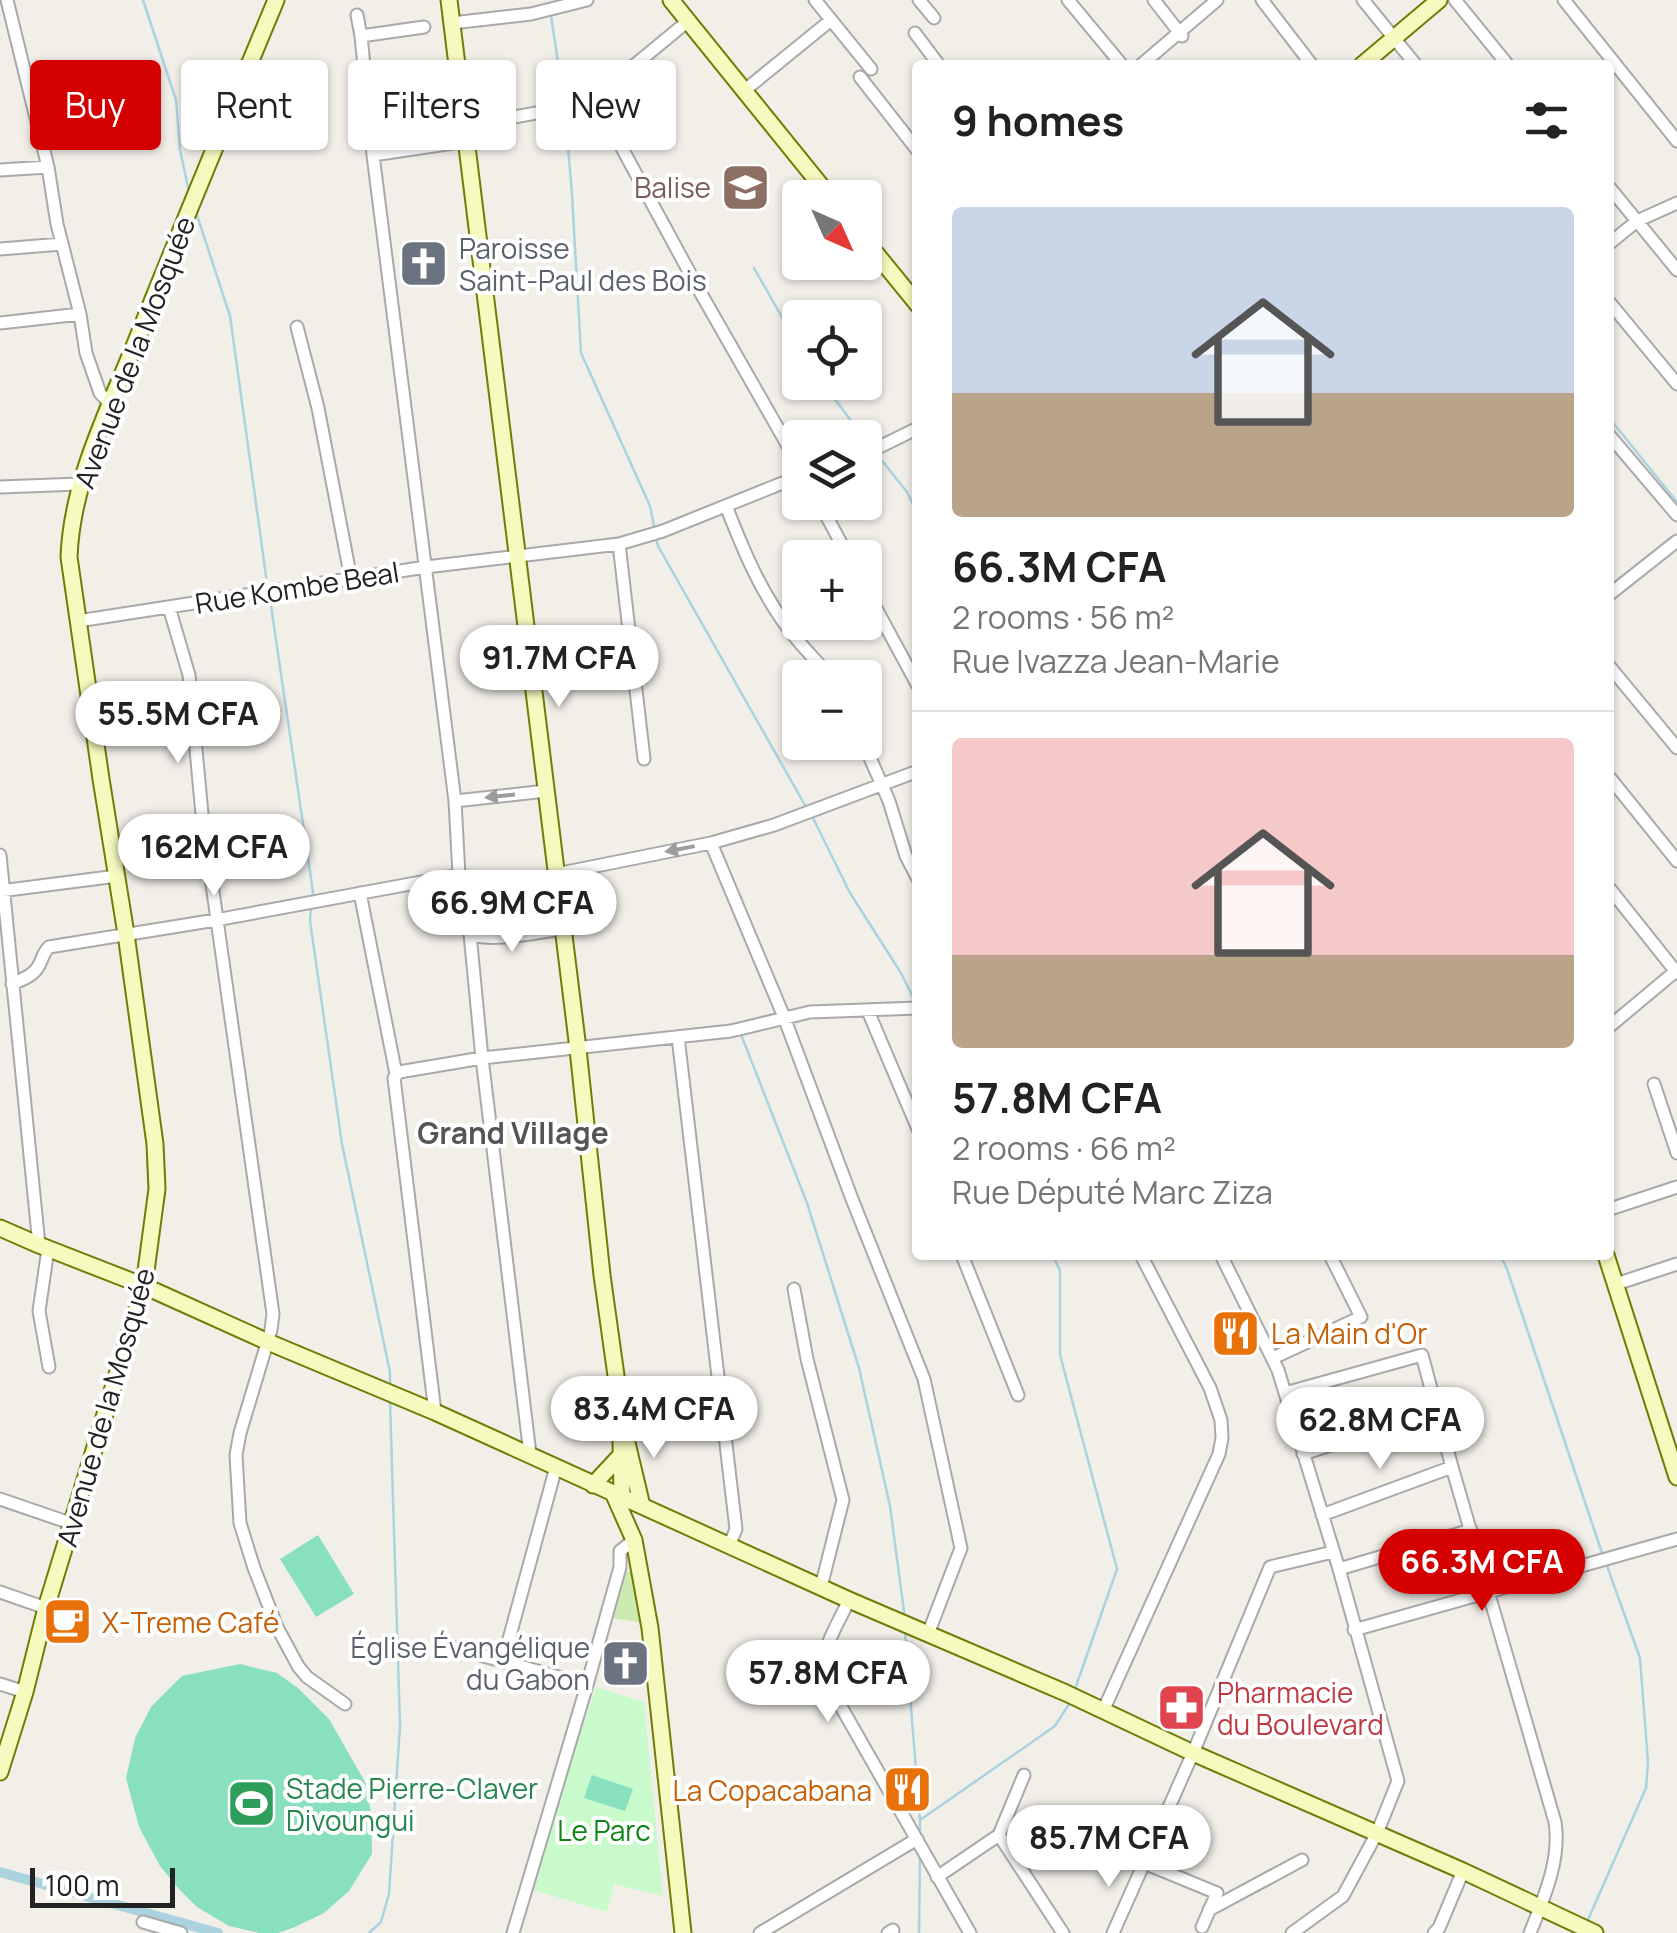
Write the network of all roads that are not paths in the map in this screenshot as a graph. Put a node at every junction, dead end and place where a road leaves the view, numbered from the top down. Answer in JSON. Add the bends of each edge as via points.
{"nodes":[{"id":1,"x":7,"y":0,"type":"edge"},
{"id":2,"x":276,"y":0,"type":"edge"},
{"id":3,"x":449,"y":0,"type":"edge"},
{"id":4,"x":587,"y":0,"type":"edge"},
{"id":5,"x":671,"y":0,"type":"edge"},
{"id":6,"x":815,"y":0,"type":"edge"},
{"id":7,"x":919,"y":0,"type":"edge"},
{"id":8,"x":1068,"y":0,"type":"edge"},
{"id":9,"x":1154,"y":0,"type":"edge"},
{"id":10,"x":1217,"y":0,"type":"edge"},
{"id":11,"x":1262,"y":0,"type":"edge"},
{"id":12,"x":1363,"y":0,"type":"edge"},
{"id":13,"x":1439,"y":0,"type":"edge"},
{"id":14,"x":1455,"y":0,"type":"edge"},
{"id":15,"x":1564,"y":0,"type":"edge"},
{"id":16,"x":356,"y":15,"type":"dead end"},
{"id":17,"x":934,"y":18,"type":"dead end"},
{"id":18,"x":831,"y":20,"type":"junction"},
{"id":19,"x":688,"y":21,"type":"junction"},
{"id":20,"x":452,"y":24,"type":"junction"},
{"id":21,"x":424,"y":26,"type":"dead end"},
{"id":22,"x":914,"y":34,"type":"dead end"},
{"id":23,"x":1181,"y":34,"type":"junction"},
{"id":24,"x":361,"y":36,"type":"junction"},
{"id":25,"x":1394,"y":39,"type":"junction"},
{"id":26,"x":457,"y":60,"type":"edge"},
{"id":27,"x":641,"y":60,"type":"edge"},
{"id":28,"x":935,"y":60,"type":"edge"},
{"id":29,"x":1118,"y":60,"type":"edge"},
{"id":30,"x":1147,"y":60,"type":"edge"},
{"id":31,"x":1308,"y":60,"type":"edge"},
{"id":32,"x":1368,"y":60,"type":"edge"},
{"id":33,"x":1412,"y":60,"type":"edge"},
{"id":34,"x":1504,"y":60,"type":"edge"},
{"id":35,"x":1612,"y":60,"type":"edge"},
{"id":36,"x":1614,"y":62,"type":"edge"},
{"id":37,"x":744,"y":90,"type":"junction"},
{"id":38,"x":1677,"y":141,"type":"edge"},
{"id":39,"x":912,"y":142,"type":"edge"},
{"id":40,"x":392,"y":150,"type":"edge"},
{"id":41,"x":468,"y":150,"type":"edge"},
{"id":42,"x":624,"y":150,"type":"edge"},
{"id":43,"x":374,"y":154,"type":"junction"},
{"id":44,"x":48,"y":167,"type":"junction"},
{"id":45,"x":0,"y":170,"type":"edge"},
{"id":46,"x":816,"y":180,"type":"edge"},
{"id":47,"x":1614,"y":193,"type":"edge"},
{"id":48,"x":1677,"y":203,"type":"edge"},
{"id":49,"x":1637,"y":221,"type":"junction"},
{"id":50,"x":1614,"y":240,"type":"edge"},
{"id":51,"x":62,"y":244,"type":"junction"},
{"id":52,"x":0,"y":250,"type":"edge"},
{"id":53,"x":882,"y":261,"type":"edge"},
{"id":54,"x":1677,"y":270,"type":"edge"},
{"id":55,"x":912,"y":299,"type":"edge"},
{"id":56,"x":1614,"y":308,"type":"edge"},
{"id":57,"x":80,"y":314,"type":"junction"},
{"id":58,"x":0,"y":323,"type":"edge"},
{"id":59,"x":297,"y":328,"type":"dead end"},
{"id":60,"x":1677,"y":384,"type":"edge"},
{"id":61,"x":110,"y":404,"type":"junction"},
{"id":62,"x":912,"y":431,"type":"edge"},
{"id":63,"x":782,"y":435,"type":"edge"},
{"id":64,"x":1614,"y":441,"type":"edge"},
{"id":65,"x":882,"y":445,"type":"edge"},
{"id":66,"x":782,"y":483,"type":"edge"},
{"id":67,"x":80,"y":484,"type":"junction"},
{"id":68,"x":0,"y":487,"type":"edge"},
{"id":69,"x":726,"y":506,"type":"junction"},
{"id":70,"x":1677,"y":516,"type":"edge"},
{"id":71,"x":1677,"y":540,"type":"edge"},
{"id":72,"x":619,"y":544,"type":"junction"},
{"id":73,"x":516,"y":556,"type":"junction"},
{"id":74,"x":426,"y":567,"type":"junction"},
{"id":75,"x":351,"y":579,"type":"junction"},
{"id":76,"x":1614,"y":591,"type":"edge"},
{"id":77,"x":169,"y":606,"type":"junction"},
{"id":78,"x":882,"y":619,"type":"edge"},
{"id":79,"x":78,"y":621,"type":"junction"},
{"id":80,"x":815,"y":660,"type":"edge"},
{"id":81,"x":1614,"y":672,"type":"edge"},
{"id":82,"x":912,"y":675,"type":"edge"},
{"id":83,"x":1677,"y":748,"type":"edge"},
{"id":84,"x":644,"y":759,"type":"dead end"},
{"id":85,"x":871,"y":760,"type":"edge"},
{"id":86,"x":912,"y":773,"type":"edge"},
{"id":87,"x":1614,"y":783,"type":"edge"},
{"id":88,"x":881,"y":785,"type":"junction"},
{"id":89,"x":546,"y":791,"type":"junction"},
{"id":90,"x":455,"y":801,"type":"junction"},
{"id":91,"x":712,"y":843,"type":"junction"},
{"id":92,"x":0,"y":855,"type":"edge"},
{"id":93,"x":1677,"y":860,"type":"edge"},
{"id":94,"x":912,"y":868,"type":"edge"},
{"id":95,"x":459,"y":874,"type":"junction"},
{"id":96,"x":556,"y":874,"type":"junction"},
{"id":97,"x":117,"y":876,"type":"junction"},
{"id":98,"x":2,"y":891,"type":"edge"},
{"id":99,"x":360,"y":893,"type":"junction"},
{"id":100,"x":1614,"y":894,"type":"edge"},
{"id":101,"x":216,"y":920,"type":"junction"},
{"id":102,"x":563,"y":929,"type":"junction"},
{"id":103,"x":126,"y":934,"type":"junction"},
{"id":104,"x":470,"y":934,"type":"junction"},
{"id":105,"x":1676,"y":971,"type":"edge"},
{"id":106,"x":12,"y":984,"type":"junction"},
{"id":107,"x":912,"y":1008,"type":"edge"},
{"id":108,"x":868,"y":1010,"type":"junction"},
{"id":109,"x":784,"y":1017,"type":"junction"},
{"id":110,"x":1614,"y":1023,"type":"edge"},
{"id":111,"x":678,"y":1037,"type":"junction"},
{"id":112,"x":578,"y":1049,"type":"junction"},
{"id":113,"x":482,"y":1058,"type":"junction"},
{"id":114,"x":396,"y":1074,"type":"junction"},
{"id":115,"x":1654,"y":1084,"type":"dead end"},
{"id":116,"x":912,"y":1115,"type":"edge"},
{"id":117,"x":1677,"y":1152,"type":"edge"},
{"id":118,"x":1677,"y":1186,"type":"edge"},
{"id":119,"x":1614,"y":1208,"type":"edge"},
{"id":120,"x":0,"y":1228,"type":"edge"},
{"id":121,"x":43,"y":1247,"type":"junction"},
{"id":122,"x":964,"y":1260,"type":"edge"},
{"id":123,"x":1144,"y":1260,"type":"edge"},
{"id":124,"x":1224,"y":1260,"type":"edge"},
{"id":125,"x":1332,"y":1260,"type":"edge"},
{"id":126,"x":1608,"y":1260,"type":"edge"},
{"id":127,"x":1677,"y":1264,"type":"edge"},
{"id":128,"x":1616,"y":1284,"type":"junction"},
{"id":129,"x":144,"y":1286,"type":"junction"},
{"id":130,"x":794,"y":1289,"type":"dead end"},
{"id":131,"x":268,"y":1342,"type":"junction"},
{"id":132,"x":1273,"y":1358,"type":"junction"},
{"id":133,"x":49,"y":1366,"type":"dead end"},
{"id":134,"x":1286,"y":1393,"type":"junction"},
{"id":135,"x":1018,"y":1395,"type":"dead end"},
{"id":136,"x":1437,"y":1410,"type":"junction"},
{"id":137,"x":435,"y":1412,"type":"junction"},
{"id":138,"x":623,"y":1426,"type":"junction"},
{"id":139,"x":530,"y":1454,"type":"junction"},
{"id":140,"x":1304,"y":1454,"type":"junction"},
{"id":141,"x":620,"y":1456,"type":"junction"},
{"id":142,"x":556,"y":1467,"type":"junction"},
{"id":143,"x":1452,"y":1467,"type":"junction"},
{"id":144,"x":1677,"y":1477,"type":"edge"},
{"id":145,"x":593,"y":1485,"type":"junction"},
{"id":146,"x":618,"y":1496,"type":"junction"},
{"id":147,"x":0,"y":1499,"type":"edge"},
{"id":148,"x":648,"y":1508,"type":"junction"},
{"id":149,"x":1322,"y":1516,"type":"junction"},
{"id":150,"x":73,"y":1524,"type":"junction"},
{"id":151,"x":1471,"y":1530,"type":"junction"},
{"id":152,"x":1677,"y":1538,"type":"edge"},
{"id":153,"x":634,"y":1540,"type":"junction"},
{"id":154,"x":728,"y":1546,"type":"junction"},
{"id":155,"x":1332,"y":1552,"type":"junction"},
{"id":156,"x":1339,"y":1570,"type":"junction"},
{"id":157,"x":821,"y":1587,"type":"junction"},
{"id":158,"x":1489,"y":1590,"type":"junction"},
{"id":159,"x":0,"y":1592,"type":"edge"},
{"id":160,"x":850,"y":1600,"type":"junction"},
{"id":161,"x":46,"y":1608,"type":"junction"},
{"id":162,"x":1354,"y":1630,"type":"junction"},
{"id":163,"x":921,"y":1631,"type":"junction"},
{"id":164,"x":448,"y":1646,"type":"dead end"},
{"id":165,"x":502,"y":1662,"type":"junction"},
{"id":166,"x":0,"y":1684,"type":"edge"},
{"id":167,"x":587,"y":1685,"type":"junction"},
{"id":168,"x":25,"y":1692,"type":"junction"},
{"id":169,"x":346,"y":1704,"type":"dead end"},
{"id":170,"x":1103,"y":1711,"type":"junction"},
{"id":171,"x":1193,"y":1753,"type":"junction"},
{"id":172,"x":0,"y":1772,"type":"edge"},
{"id":173,"x":1024,"y":1775,"type":"dead end"},
{"id":174,"x":1377,"y":1833,"type":"junction"},
{"id":175,"x":1100,"y":1834,"type":"dead end"},
{"id":176,"x":999,"y":1835,"type":"junction"},
{"id":177,"x":918,"y":1840,"type":"junction"},
{"id":178,"x":1302,"y":1860,"type":"dead end"},
{"id":179,"x":1144,"y":1863,"type":"junction"},
{"id":180,"x":1463,"y":1872,"type":"junction"},
{"id":181,"x":937,"y":1876,"type":"junction"},
{"id":182,"x":1540,"y":1907,"type":"junction"},
{"id":183,"x":1209,"y":1910,"type":"junction"},
{"id":184,"x":142,"y":1922,"type":"dead end"},
{"id":185,"x":1202,"y":1927,"type":"dead end"},
{"id":186,"x":1582,"y":1930,"type":"edge"},
{"id":187,"x":180,"y":1933,"type":"edge"},
{"id":188,"x":513,"y":1933,"type":"edge"},
{"id":189,"x":683,"y":1933,"type":"edge"},
{"id":190,"x":760,"y":1933,"type":"edge"},
{"id":191,"x":970,"y":1933,"type":"edge"},
{"id":192,"x":1063,"y":1933,"type":"edge"},
{"id":193,"x":1113,"y":1933,"type":"edge"},
{"id":194,"x":1292,"y":1933,"type":"edge"},
{"id":195,"x":1434,"y":1933,"type":"edge"},
{"id":196,"x":1530,"y":1933,"type":"edge"}],
"edges":[{"from":1,"to":44,"type":"street"},
{"from":2,"to":61,"type":"street","name":"Avenue de la Mosquée"},
{"from":3,"to":20,"type":"street"},
{"from":4,"to":20,"type":"street"},
{"from":5,"to":19,"type":"street"},
{"from":6,"to":18,"type":"street"},
{"from":7,"to":17,"type":"street"},
{"from":8,"to":29,"type":"street"},
{"from":9,"to":23,"type":"street"},
{"from":10,"to":23,"type":"street"},
{"from":11,"to":31,"type":"street"},
{"from":12,"to":25,"type":"street"},
{"from":13,"to":25,"type":"street"},
{"from":14,"to":34,"type":"street"},
{"from":15,"to":35,"type":"street"},
{"from":16,"to":24,"type":"street"},
{"from":18,"to":37,"type":"street"},
{"from":18,"to":39,"type":"street"},
{"from":19,"to":27,"type":"street"},
{"from":19,"to":37,"type":"street"},
{"from":20,"to":26,"type":"street"},
{"from":21,"to":24,"type":"street"},
{"from":22,"to":28,"type":"street"},
{"from":23,"to":30,"type":"street"},
{"from":24,"to":43,"type":"street"},
{"from":25,"to":32,"type":"street"},
{"from":25,"to":33,"type":"street"},
{"from":36,"to":38,"type":"street"},
{"from":37,"to":46,"type":"street"},
{"from":40,"to":43,"type":"street"},
{"from":41,"to":73,"type":"street"},
{"from":42,"to":63,"type":"street"},
{"from":43,"to":74,"type":"street"},
{"from":44,"to":45,"type":"street"},
{"from":44,"to":51,"type":"street"},
{"from":47,"to":49,"type":"street"},
{"from":48,"to":49,"type":"street"},
{"from":49,"to":50,"type":"street"},
{"from":49,"to":54,"type":"street"},
{"from":51,"to":52,"type":"street"},
{"from":51,"to":57,"type":"street"},
{"from":53,"to":55,"type":"street"},
{"from":56,"to":60,"type":"street"},
{"from":57,"to":58,"type":"street"},
{"from":57,"to":61,"type":"street","via":[[94,380]]},
{"from":59,"to":75,"type":"street"},
{"from":61,"to":67,"type":"street","name":"Avenue de la Mosquée"},
{"from":62,"to":65,"type":"street"},
{"from":64,"to":70,"type":"street"},
{"from":66,"to":69,"type":"street","name":"Rue Kombe Beal"},
{"from":67,"to":68,"type":"street"},
{"from":67,"to":79,"type":"street","name":"Avenue de la Mosquée","via":[[69,557]]},
{"from":69,"to":72,"type":"street","name":"Rue Kombe Beal"},
{"from":69,"to":80,"type":"street","via":[[752,570]]},
{"from":71,"to":76,"type":"street"},
{"from":72,"to":73,"type":"street","name":"Rue Kombe Beal"},
{"from":72,"to":84,"type":"street"},
{"from":73,"to":74,"type":"street","name":"Rue Kombe Beal"},
{"from":73,"to":89,"type":"street"},
{"from":74,"to":75,"type":"street","name":"Rue Kombe Beal"},
{"from":74,"to":90,"type":"street"},
{"from":75,"to":77,"type":"street","name":"Rue Kombe Beal"},
{"from":77,"to":79,"type":"street","name":"Rue Kombe Beal"},
{"from":77,"to":101,"type":"street","via":[[190,675]]},
{"from":78,"to":82,"type":"street"},
{"from":79,"to":97,"type":"street","name":"Avenue de la Mosquée"},
{"from":81,"to":83,"type":"street"},
{"from":85,"to":88,"type":"street"},
{"from":86,"to":88,"type":"street"},
{"from":87,"to":93,"type":"street"},
{"from":88,"to":91,"type":"street"},
{"from":88,"to":94,"type":"street"},
{"from":89,"to":90,"type":"street","one_way":true},
{"from":89,"to":96,"type":"street"},
{"from":90,"to":95,"type":"street"},
{"from":91,"to":96,"type":"street","one_way":true},
{"from":91,"to":109,"type":"street"},
{"from":92,"to":98,"type":"street"},
{"from":95,"to":99,"type":"street"},
{"from":95,"to":104,"type":"street"},
{"from":96,"to":102,"type":"street"},
{"from":97,"to":98,"type":"street"},
{"from":97,"to":103,"type":"street","name":"Avenue de la Mosquée"},
{"from":98,"to":106,"type":"street"},
{"from":99,"to":101,"type":"street"},
{"from":99,"to":114,"type":"street"},
{"from":100,"to":105,"type":"street"},
{"from":101,"to":103,"type":"street"},
{"from":101,"to":131,"type":"street","via":[[273,1314]]},
{"from":102,"to":104,"type":"street"},
{"from":102,"to":112,"type":"street"},
{"from":103,"to":106,"type":"street","via":[[48,947],[32,973]]},
{"from":103,"to":129,"type":"street","name":"Avenue de la Mosquée","via":[[155,1144],[157,1189]]},
{"from":104,"to":113,"type":"street"},
{"from":105,"to":110,"type":"street"},
{"from":106,"to":121,"type":"street"},
{"from":107,"to":108,"type":"street"},
{"from":108,"to":109,"type":"street"},
{"from":108,"to":116,"type":"street"},
{"from":109,"to":111,"type":"street"},
{"from":109,"to":163,"type":"street","via":[[929,1400],[962,1548]]},
{"from":111,"to":112,"type":"street"},
{"from":111,"to":154,"type":"street","via":[[736,1529]]},
{"from":112,"to":113,"type":"street"},
{"from":112,"to":138,"type":"street"},
{"from":113,"to":114,"type":"street"},
{"from":113,"to":139,"type":"street"},
{"from":114,"to":137,"type":"street"},
{"from":115,"to":117,"type":"street"},
{"from":118,"to":119,"type":"street"},
{"from":120,"to":121,"type":"street"},
{"from":121,"to":129,"type":"street"},
{"from":121,"to":133,"type":"street","via":[[39,1311]]},
{"from":122,"to":135,"type":"street"},
{"from":123,"to":170,"type":"street","via":[[1210,1388],[1222,1438]]},
{"from":124,"to":132,"type":"street"},
{"from":125,"to":132,"type":"street","via":[[1361,1317]]},
{"from":126,"to":128,"type":"street"},
{"from":127,"to":128,"type":"street"},
{"from":128,"to":144,"type":"street"},
{"from":129,"to":131,"type":"street"},
{"from":129,"to":150,"type":"street","name":"Avenue de la Mosquée"},
{"from":130,"to":157,"type":"street","via":[[842,1500]]},
{"from":131,"to":137,"type":"street"},
{"from":131,"to":169,"type":"street","via":[[236,1455],[240,1522],[298,1666]]},
{"from":132,"to":134,"type":"street"},
{"from":134,"to":136,"type":"street","via":[[1422,1355]]},
{"from":134,"to":140,"type":"street"},
{"from":136,"to":140,"type":"street"},
{"from":136,"to":143,"type":"street"},
{"from":137,"to":139,"type":"street"},
{"from":138,"to":141,"type":"street"},
{"from":138,"to":148,"type":"street"},
{"from":139,"to":142,"type":"street"},
{"from":140,"to":149,"type":"street"},
{"from":141,"to":145,"type":"street"},
{"from":141,"to":146,"type":"street"},
{"from":142,"to":145,"type":"street"},
{"from":142,"to":165,"type":"street"},
{"from":143,"to":149,"type":"street"},
{"from":143,"to":151,"type":"street"},
{"from":145,"to":146,"type":"street"},
{"from":146,"to":148,"type":"street"},
{"from":146,"to":153,"type":"street"},
{"from":147,"to":150,"type":"street"},
{"from":148,"to":153,"type":"street"},
{"from":148,"to":154,"type":"street"},
{"from":149,"to":155,"type":"street"},
{"from":150,"to":161,"type":"street","name":"Avenue de la Mosquée"},
{"from":151,"to":156,"type":"street"},
{"from":151,"to":158,"type":"street"},
{"from":152,"to":158,"type":"street"},
{"from":153,"to":167,"type":"street","via":[[620,1551]]},
{"from":153,"to":189,"type":"street"},
{"from":154,"to":157,"type":"street"},
{"from":155,"to":156,"type":"street"},
{"from":155,"to":171,"type":"street","via":[[1270,1567]]},
{"from":156,"to":162,"type":"street"},
{"from":157,"to":160,"type":"street"},
{"from":158,"to":162,"type":"street"},
{"from":158,"to":182,"type":"street","via":[[1558,1838]]},
{"from":159,"to":161,"type":"street"},
{"from":160,"to":163,"type":"street"},
{"from":160,"to":177,"type":"street","via":[[826,1647],[823,1675]]},
{"from":161,"to":168,"type":"street","name":"Avenue de la Mosquée"},
{"from":162,"to":174,"type":"street","via":[[1398,1781]]},
{"from":163,"to":170,"type":"street"},
{"from":164,"to":165,"type":"street"},
{"from":165,"to":167,"type":"street"},
{"from":166,"to":168,"type":"street"},
{"from":167,"to":188,"type":"street"},
{"from":168,"to":172,"type":"street","name":"Avenue de la Mosquée"},
{"from":170,"to":171,"type":"street"},
{"from":171,"to":174,"type":"street"},
{"from":171,"to":179,"type":"street"},
{"from":173,"to":176,"type":"street"},
{"from":174,"to":180,"type":"street"},
{"from":174,"to":194,"type":"street","via":[[1342,1896]]},
{"from":175,"to":179,"type":"street"},
{"from":176,"to":181,"type":"street"},
{"from":176,"to":192,"type":"street"},
{"from":177,"to":181,"type":"street"},
{"from":177,"to":190,"type":"street"},
{"from":178,"to":183,"type":"street"},
{"from":179,"to":183,"type":"street","via":[[1217,1893]]},
{"from":179,"to":193,"type":"street"},
{"from":180,"to":182,"type":"street"},
{"from":180,"to":195,"type":"street"},
{"from":181,"to":191,"type":"street"},
{"from":182,"to":186,"type":"street"},
{"from":182,"to":196,"type":"street"},
{"from":183,"to":185,"type":"street"},
{"from":184,"to":187,"type":"street"}]}
